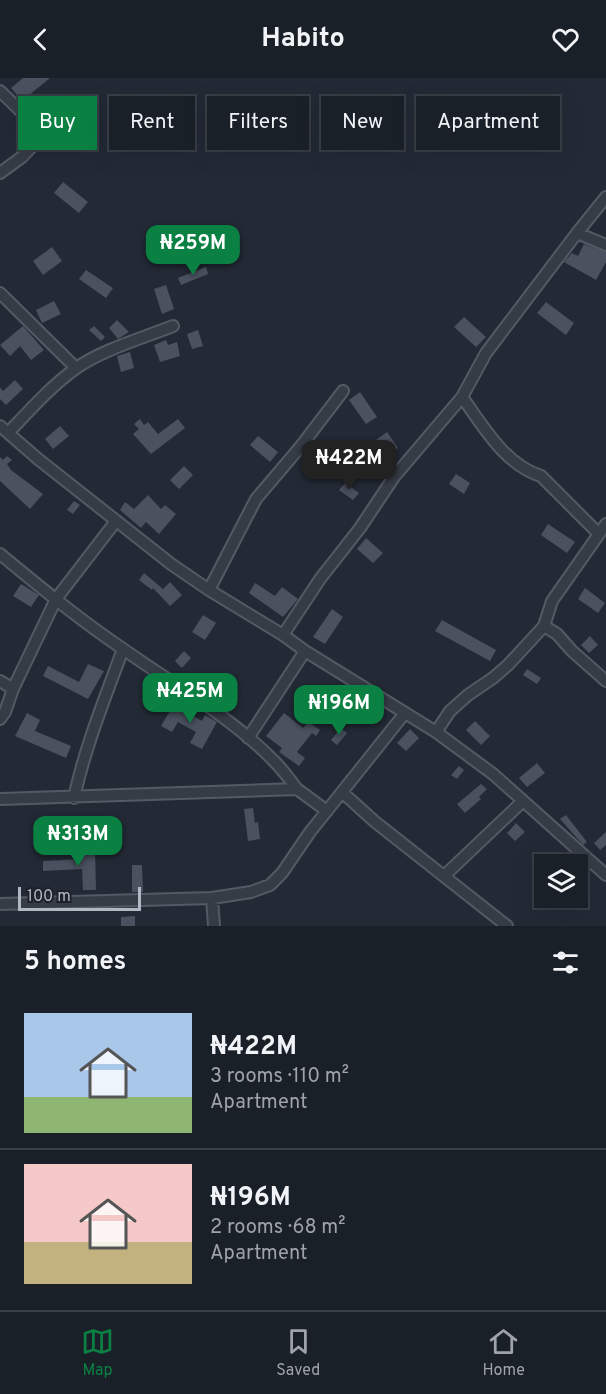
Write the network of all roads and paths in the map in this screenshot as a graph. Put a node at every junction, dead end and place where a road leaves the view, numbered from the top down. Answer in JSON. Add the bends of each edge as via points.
{"nodes":[{"id":1,"x":0,"y":91,"type":"edge"},
{"id":2,"x":0,"y":173,"type":"edge"},
{"id":3,"x":606,"y":197,"type":"edge"},
{"id":4,"x":577,"y":232,"type":"junction"},
{"id":5,"x":606,"y":245,"type":"edge"},
{"id":6,"x":0,"y":293,"type":"edge"},
{"id":7,"x":173,"y":326,"type":"dead end"},
{"id":8,"x":76,"y":368,"type":"junction"},
{"id":9,"x":343,"y":391,"type":"dead end"},
{"id":10,"x":462,"y":396,"type":"junction"},
{"id":11,"x":4,"y":430,"type":"edge"},
{"id":12,"x":116,"y":521,"type":"junction"},
{"id":13,"x":606,"y":524,"type":"edge"},
{"id":14,"x":599,"y":534,"type":"junction"},
{"id":15,"x":0,"y":554,"type":"edge"},
{"id":16,"x":209,"y":590,"type":"junction"},
{"id":17,"x":56,"y":599,"type":"junction"},
{"id":18,"x":544,"y":626,"type":"junction"},
{"id":19,"x":283,"y":635,"type":"junction"},
{"id":20,"x":123,"y":649,"type":"junction"},
{"id":21,"x":305,"y":651,"type":"junction"},
{"id":22,"x":0,"y":681,"type":"edge"},
{"id":23,"x":606,"y":681,"type":"edge"},
{"id":24,"x":14,"y":688,"type":"junction"},
{"id":25,"x":405,"y":713,"type":"junction"},
{"id":26,"x":0,"y":719,"type":"edge"},
{"id":27,"x":436,"y":732,"type":"junction"},
{"id":28,"x":248,"y":738,"type":"junction"},
{"id":29,"x":297,"y":789,"type":"junction"},
{"id":30,"x":342,"y":792,"type":"junction"},
{"id":31,"x":74,"y":798,"type":"junction"},
{"id":32,"x":0,"y":799,"type":"edge"},
{"id":33,"x":524,"y":801,"type":"junction"},
{"id":34,"x":327,"y":811,"type":"junction"},
{"id":35,"x":604,"y":868,"type":"edge"},
{"id":36,"x":444,"y":876,"type":"junction"},
{"id":37,"x":212,"y":898,"type":"junction"},
{"id":38,"x":0,"y":904,"type":"edge"},
{"id":39,"x":505,"y":925,"type":"edge"},
{"id":40,"x":214,"y":926,"type":"edge"}],
"edges":[{"from":1,"to":2,"type":"street","via":[[38,128],[41,137]]},
{"from":3,"to":4,"type":"street"},
{"from":4,"to":5,"type":"street"},
{"from":4,"to":10,"type":"street","via":[[486,352]]},
{"from":6,"to":8,"type":"street"},
{"from":7,"to":8,"type":"street"},
{"from":8,"to":11,"type":"street"},
{"from":9,"to":16,"type":"street","via":[[256,499]]},
{"from":10,"to":14,"type":"street","via":[[505,455],[541,476]]},
{"from":10,"to":19,"type":"street","via":[[394,477]]},
{"from":11,"to":12,"type":"street"},
{"from":12,"to":16,"type":"street"},
{"from":12,"to":17,"type":"street"},
{"from":13,"to":14,"type":"street"},
{"from":14,"to":18,"type":"street","via":[[552,601]]},
{"from":15,"to":17,"type":"street"},
{"from":16,"to":19,"type":"street"},
{"from":17,"to":20,"type":"street"},
{"from":17,"to":24,"type":"street"},
{"from":18,"to":23,"type":"street"},
{"from":18,"to":27,"type":"street","via":[[508,665],[450,711]]},
{"from":19,"to":21,"type":"street"},
{"from":20,"to":28,"type":"street"},
{"from":20,"to":31,"type":"street"},
{"from":21,"to":25,"type":"street"},
{"from":21,"to":28,"type":"street"},
{"from":22,"to":24,"type":"street"},
{"from":24,"to":26,"type":"street"},
{"from":25,"to":27,"type":"street"},
{"from":25,"to":30,"type":"street"},
{"from":27,"to":33,"type":"street"},
{"from":28,"to":29,"type":"street"},
{"from":29,"to":31,"type":"street"},
{"from":29,"to":34,"type":"street"},
{"from":30,"to":34,"type":"street"},
{"from":30,"to":36,"type":"street"},
{"from":31,"to":32,"type":"street"},
{"from":33,"to":35,"type":"street"},
{"from":33,"to":36,"type":"street"},
{"from":34,"to":37,"type":"street","via":[[270,885]]},
{"from":36,"to":39,"type":"street"},
{"from":37,"to":38,"type":"street"},
{"from":37,"to":40,"type":"street"}]}
